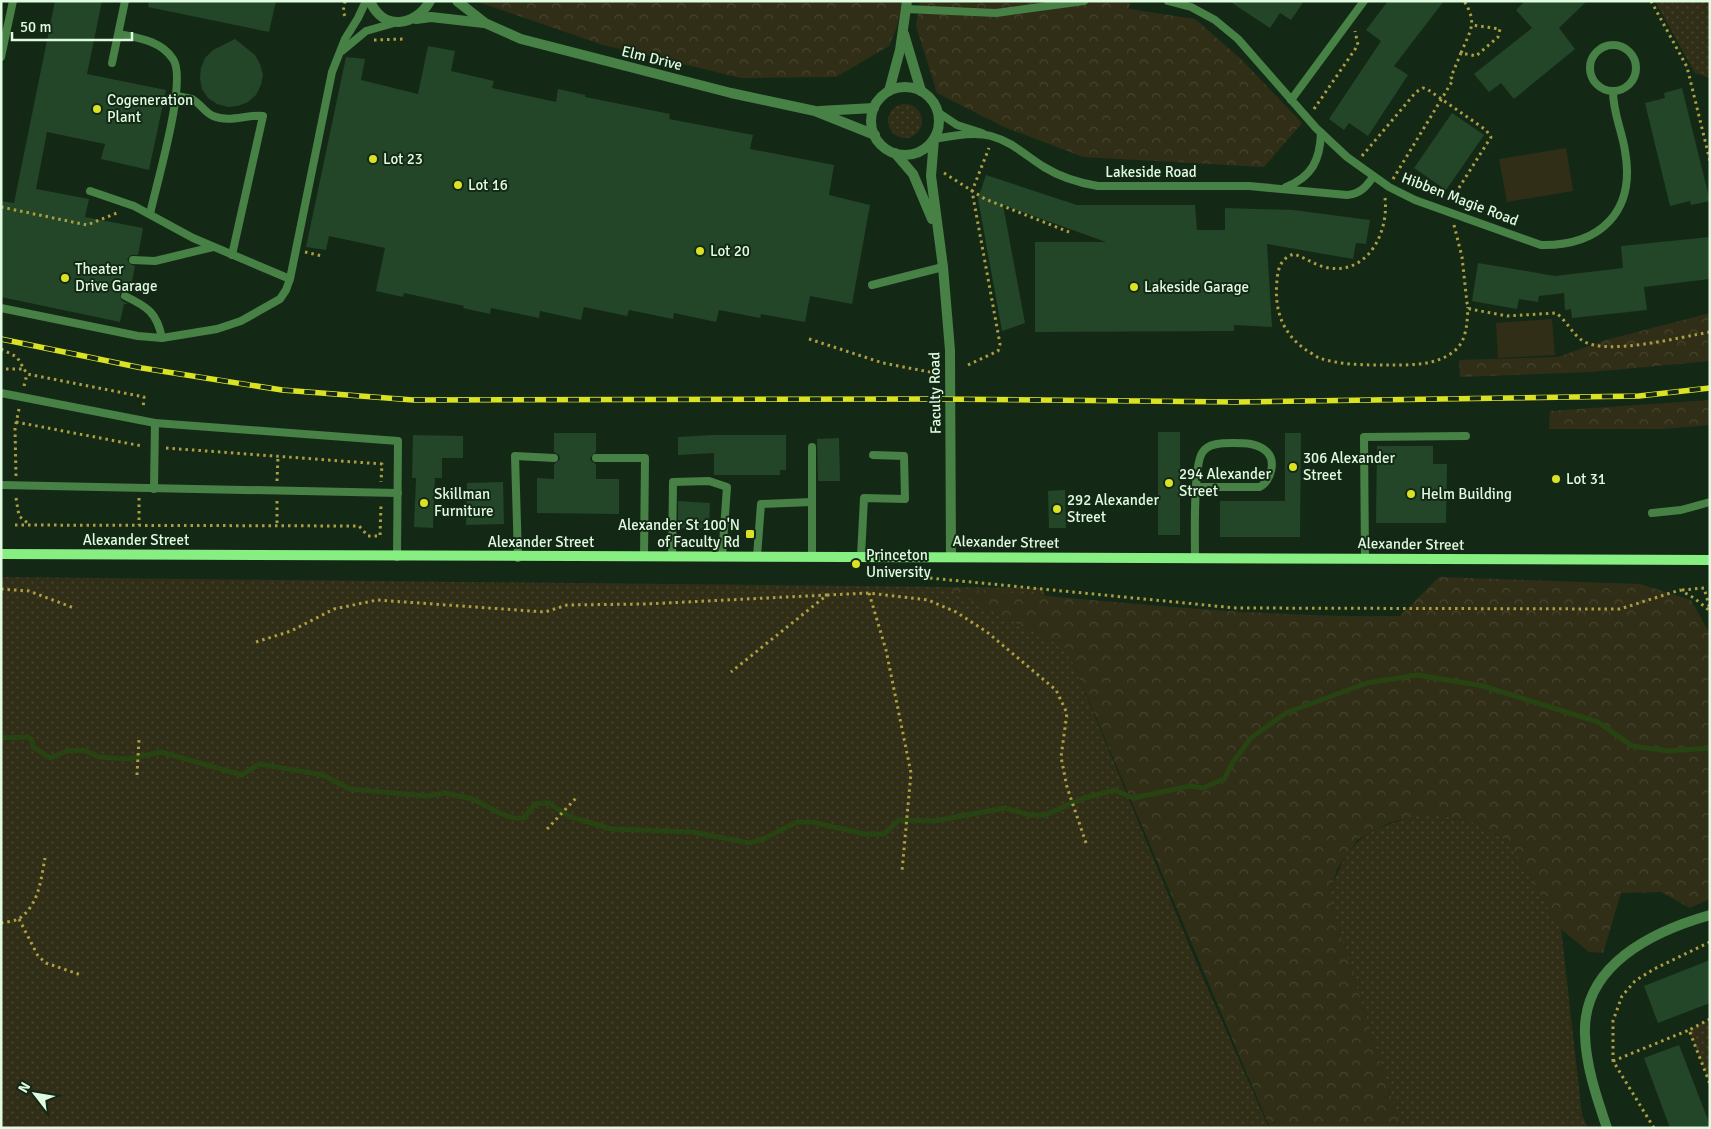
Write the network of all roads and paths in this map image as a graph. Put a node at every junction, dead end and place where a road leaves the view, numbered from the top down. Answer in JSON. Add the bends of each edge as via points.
{"nodes":[{"id":1,"x":13,"y":1,"type":"edge"},
{"id":2,"x":125,"y":1,"type":"edge"},
{"id":3,"x":344,"y":1,"type":"edge"},
{"id":4,"x":366,"y":1,"type":"edge"},
{"id":5,"x":370,"y":1,"type":"edge"},
{"id":6,"x":430,"y":1,"type":"edge"},
{"id":7,"x":457,"y":1,"type":"edge"},
{"id":8,"x":1084,"y":1,"type":"edge"},
{"id":9,"x":1168,"y":1,"type":"edge"},
{"id":10,"x":1364,"y":1,"type":"edge"},
{"id":11,"x":1464,"y":1,"type":"edge"},
{"id":12,"x":1651,"y":1,"type":"edge"},
{"id":13,"x":906,"y":5,"type":"edge"},
{"id":14,"x":347,"y":18,"type":"dead end"},
{"id":15,"x":415,"y":19,"type":"junction"},
{"id":16,"x":396,"y":22,"type":"junction"},
{"id":17,"x":485,"y":23,"type":"junction"},
{"id":18,"x":1472,"y":25,"type":"junction"},
{"id":19,"x":1354,"y":27,"type":"dead end"},
{"id":20,"x":904,"y":30,"type":"junction"},
{"id":21,"x":119,"y":34,"type":"junction"},
{"id":22,"x":372,"y":39,"type":"dead end"},
{"id":23,"x":404,"y":39,"type":"dead end"},
{"id":24,"x":1461,"y":53,"type":"junction"},
{"id":25,"x":1,"y":58,"type":"edge"},
{"id":26,"x":336,"y":61,"type":"junction"},
{"id":27,"x":112,"y":63,"type":"dead end"},
{"id":28,"x":889,"y":91,"type":"junction"},
{"id":29,"x":921,"y":91,"type":"junction"},
{"id":30,"x":1613,"y":91,"type":"junction"},
{"id":31,"x":177,"y":96,"type":"junction"},
{"id":32,"x":1442,"y":98,"type":"junction"},
{"id":33,"x":1291,"y":100,"type":"junction"},
{"id":34,"x":874,"y":108,"type":"junction"},
{"id":35,"x":815,"y":112,"type":"junction"},
{"id":36,"x":1312,"y":112,"type":"dead end"},
{"id":37,"x":939,"y":113,"type":"junction"},
{"id":38,"x":1321,"y":133,"type":"junction"},
{"id":39,"x":989,"y":135,"type":"junction"},
{"id":40,"x":874,"y":136,"type":"junction"},
{"id":41,"x":934,"y":139,"type":"junction"},
{"id":42,"x":989,"y":148,"type":"dead end"},
{"id":43,"x":1354,"y":150,"type":"dead end"},
{"id":44,"x":895,"y":154,"type":"junction"},
{"id":45,"x":1362,"y":156,"type":"junction"},
{"id":46,"x":1710,"y":161,"type":"edge"},
{"id":47,"x":1370,"y":162,"type":"dead end"},
{"id":48,"x":943,"y":172,"type":"dead end"},
{"id":49,"x":1386,"y":172,"type":"dead end"},
{"id":50,"x":1373,"y":176,"type":"junction"},
{"id":51,"x":1394,"y":177,"type":"junction"},
{"id":52,"x":1389,"y":187,"type":"junction"},
{"id":53,"x":1284,"y":188,"type":"junction"},
{"id":54,"x":90,"y":191,"type":"dead end"},
{"id":55,"x":972,"y":191,"type":"junction"},
{"id":56,"x":1,"y":207,"type":"edge"},
{"id":57,"x":123,"y":212,"type":"dead end"},
{"id":58,"x":150,"y":214,"type":"junction"},
{"id":59,"x":1454,"y":214,"type":"junction"},
{"id":60,"x":936,"y":229,"type":"junction"},
{"id":61,"x":1069,"y":232,"type":"dead end"},
{"id":62,"x":213,"y":247,"type":"junction"},
{"id":63,"x":304,"y":252,"type":"dead end"},
{"id":64,"x":232,"y":255,"type":"junction"},
{"id":65,"x":322,"y":256,"type":"dead end"},
{"id":66,"x":133,"y":260,"type":"dead end"},
{"id":67,"x":943,"y":267,"type":"junction"},
{"id":68,"x":290,"y":279,"type":"junction"},
{"id":69,"x":872,"y":285,"type":"dead end"},
{"id":70,"x":125,"y":296,"type":"dead end"},
{"id":71,"x":1468,"y":307,"type":"junction"},
{"id":72,"x":1,"y":308,"type":"edge"},
{"id":73,"x":1710,"y":332,"type":"edge"},
{"id":74,"x":162,"y":338,"type":"junction"},
{"id":75,"x":809,"y":339,"type":"dead end"},
{"id":76,"x":1,"y":349,"type":"edge"},
{"id":77,"x":968,"y":365,"type":"dead end"},
{"id":78,"x":6,"y":369,"type":"dead end"},
{"id":79,"x":23,"y":369,"type":"junction"},
{"id":80,"x":935,"y":373,"type":"dead end"},
{"id":81,"x":27,"y":374,"type":"junction"},
{"id":82,"x":24,"y":389,"type":"dead end"},
{"id":83,"x":1,"y":393,"type":"edge"},
{"id":84,"x":19,"y":409,"type":"dead end"},
{"id":85,"x":143,"y":412,"type":"dead end"},
{"id":86,"x":16,"y":422,"type":"junction"},
{"id":87,"x":155,"y":423,"type":"junction"},
{"id":88,"x":1466,"y":436,"type":"dead end"},
{"id":89,"x":142,"y":446,"type":"dead end"},
{"id":90,"x":812,"y":447,"type":"dead end"},
{"id":91,"x":161,"y":448,"type":"dead end"},
{"id":92,"x":873,"y":455,"type":"dead end"},
{"id":93,"x":278,"y":456,"type":"junction"},
{"id":94,"x":554,"y":458,"type":"dead end"},
{"id":95,"x":596,"y":458,"type":"dead end"},
{"id":96,"x":16,"y":482,"type":"dead end"},
{"id":97,"x":277,"y":482,"type":"dead end"},
{"id":98,"x":381,"y":482,"type":"dead end"},
{"id":99,"x":1,"y":485,"type":"edge"},
{"id":100,"x":1197,"y":487,"type":"junction"},
{"id":101,"x":154,"y":489,"type":"junction"},
{"id":102,"x":398,"y":493,"type":"junction"},
{"id":103,"x":16,"y":498,"type":"dead end"},
{"id":104,"x":139,"y":498,"type":"dead end"},
{"id":105,"x":277,"y":498,"type":"dead end"},
{"id":106,"x":381,"y":501,"type":"dead end"},
{"id":107,"x":812,"y":502,"type":"junction"},
{"id":108,"x":1710,"y":502,"type":"edge"},
{"id":109,"x":1652,"y":512,"type":"dead end"},
{"id":110,"x":15,"y":525,"type":"dead end"},
{"id":111,"x":30,"y":525,"type":"junction"},
{"id":112,"x":140,"y":525,"type":"junction"},
{"id":113,"x":277,"y":526,"type":"junction"},
{"id":114,"x":1,"y":554,"type":"edge"},
{"id":115,"x":756,"y":556,"type":"junction"},
{"id":116,"x":812,"y":556,"type":"junction"},
{"id":117,"x":860,"y":556,"type":"junction"},
{"id":118,"x":397,"y":557,"type":"junction"},
{"id":119,"x":644,"y":557,"type":"junction"},
{"id":120,"x":672,"y":557,"type":"junction"},
{"id":121,"x":722,"y":557,"type":"junction"},
{"id":122,"x":951,"y":557,"type":"junction"},
{"id":123,"x":1195,"y":557,"type":"junction"},
{"id":124,"x":518,"y":558,"type":"junction"},
{"id":125,"x":1365,"y":558,"type":"junction"},
{"id":126,"x":1710,"y":560,"type":"edge"},
{"id":127,"x":930,"y":578,"type":"dead end"},
{"id":128,"x":1,"y":589,"type":"edge"},
{"id":129,"x":1680,"y":590,"type":"junction"},
{"id":130,"x":869,"y":593,"type":"junction"},
{"id":131,"x":827,"y":595,"type":"junction"},
{"id":132,"x":74,"y":608,"type":"dead end"},
{"id":133,"x":1710,"y":610,"type":"edge"},
{"id":134,"x":256,"y":642,"type":"dead end"},
{"id":135,"x":731,"y":672,"type":"dead end"},
{"id":136,"x":139,"y":739,"type":"dead end"},
{"id":137,"x":138,"y":775,"type":"dead end"},
{"id":138,"x":577,"y":797,"type":"dead end"},
{"id":139,"x":547,"y":829,"type":"dead end"},
{"id":140,"x":1086,"y":843,"type":"dead end"},
{"id":141,"x":45,"y":858,"type":"dead end"},
{"id":142,"x":902,"y":870,"type":"dead end"},
{"id":143,"x":1710,"y":915,"type":"edge"},
{"id":144,"x":19,"y":919,"type":"junction"},
{"id":145,"x":1,"y":923,"type":"edge"},
{"id":146,"x":1710,"y":942,"type":"edge"},
{"id":147,"x":81,"y":976,"type":"dead end"},
{"id":148,"x":1710,"y":1019,"type":"edge"},
{"id":149,"x":1689,"y":1030,"type":"junction"},
{"id":150,"x":1613,"y":1061,"type":"junction"},
{"id":151,"x":1710,"y":1084,"type":"edge"},
{"id":152,"x":1607,"y":1128,"type":"edge"},
{"id":153,"x":1654,"y":1128,"type":"edge"}],
"edges":[{"from":1,"to":25,"type":"lane"},
{"from":2,"to":21,"type":"lane"},
{"from":3,"to":14,"type":"path","via":[[343,12]]},
{"from":4,"to":26,"type":"lane","via":[[344,39]]},
{"from":5,"to":16,"type":"street","via":[[376,13]]},
{"from":6,"to":15,"type":"street","via":[[425,11]]},
{"from":7,"to":17,"type":"street","name":"Elm Drive"},
{"from":8,"to":13,"type":"lane","via":[[996,13]]},
{"from":9,"to":33,"type":"lane","name":"Hibben Magie Road","via":[[1191,7],[1215,20],[1238,39]]},
{"from":10,"to":33,"type":"lane"},
{"from":11,"to":18,"type":"path","via":[[1472,14]]},
{"from":12,"to":46,"type":"path","via":[[1687,67]]},
{"from":13,"to":20,"type":"street"},
{"from":15,"to":16,"type":"street","name":"Elm Drive"},
{"from":15,"to":17,"type":"street","name":"Elm Drive","via":[[431,17]]},
{"from":16,"to":26,"type":"lane","via":[[366,31],[350,43]]},
{"from":17,"to":35,"type":"street","name":"Elm Drive","via":[[521,39],[564,51]]},
{"from":18,"to":24,"type":"path"},
{"from":18,"to":24,"type":"path","via":[[1500,29],[1498,37],[1476,56]]},
{"from":19,"to":36,"type":"path","via":[[1358,45]]},
{"from":20,"to":28,"type":"street"},
{"from":20,"to":29,"type":"street"},
{"from":21,"to":27,"type":"lane"},
{"from":21,"to":31,"type":"lane","via":[[156,43],[167,52],[179,71]]},
{"from":22,"to":23,"type":"path","via":[[379,42]]},
{"from":24,"to":32,"type":"path","via":[[1453,80]]},
{"from":26,"to":68,"type":"lane"},
{"from":28,"to":29,"type":"street","via":[[911,87]]},
{"from":28,"to":34,"type":"street"},
{"from":29,"to":37,"type":"street","via":[[929,96]]},
{"from":30,"to":30,"type":"lane","via":[[1633,80],[1636,65],[1630,51],[1616,44],[1601,47],[1589,66],[1593,81]]},
{"from":30,"to":59,"type":"lane","name":"Hibben Magie Road","via":[[1613,110],[1625,149],[1627,184],[1612,218],[1596,233],[1561,245],[1541,245]]},
{"from":31,"to":58,"type":"lane"},
{"from":31,"to":64,"type":"lane","via":[[194,100],[214,116],[263,116]]},
{"from":32,"to":45,"type":"path","via":[[1423,88],[1416,92]]},
{"from":32,"to":51,"type":"path"},
{"from":32,"to":59,"type":"path","via":[[1486,130],[1491,138],[1455,194]]},
{"from":33,"to":38,"type":"lane","name":"Hibben Magie Road"},
{"from":34,"to":35,"type":"street","name":"Elm Drive"},
{"from":34,"to":40,"type":"street"},
{"from":35,"to":40,"type":"street","name":"Elm Drive"},
{"from":37,"to":39,"type":"lane","via":[[957,125]]},
{"from":37,"to":41,"type":"street"},
{"from":38,"to":50,"type":"lane","name":"Hibben Magie Road"},
{"from":38,"to":53,"type":"lane","via":[[1319,154],[1311,170],[1301,181]]},
{"from":39,"to":41,"type":"lane","name":"Lakeside Road"},
{"from":39,"to":53,"type":"lane","name":"Lakeside Road","via":[[1020,149],[1046,168],[1098,186]]},
{"from":40,"to":44,"type":"street"},
{"from":41,"to":44,"type":"street","via":[[917,153]]},
{"from":41,"to":60,"type":"street","name":"Faculty Road","via":[[931,176]]},
{"from":42,"to":55,"type":"path"},
{"from":43,"to":45,"type":"path"},
{"from":44,"to":60,"type":"street","name":"Faculty Road","via":[[913,174]]},
{"from":45,"to":47,"type":"path"},
{"from":48,"to":55,"type":"path"},
{"from":49,"to":51,"type":"path"},
{"from":50,"to":52,"type":"lane","name":"Hibben Magie Road"},
{"from":50,"to":53,"type":"lane","name":"Lakeside Road","via":[[1355,194]]},
{"from":51,"to":52,"type":"path"},
{"from":52,"to":59,"type":"lane","name":"Hibben Magie Road"},
{"from":52,"to":71,"type":"path","via":[[1382,196],[1386,199],[1380,236],[1368,257],[1339,268],[1316,264],[1294,254],[1281,263],[1277,308],[1288,334],[1318,358],[1364,365],[1423,364],[1439,360],[1460,345],[1465,335]]},
{"from":54,"to":58,"type":"lane"},
{"from":55,"to":61,"type":"path"},
{"from":55,"to":77,"type":"path","via":[[1000,344],[998,351]]},
{"from":56,"to":57,"type":"path","via":[[87,225]]},
{"from":58,"to":62,"type":"lane"},
{"from":59,"to":71,"type":"path"},
{"from":60,"to":67,"type":"street","name":"Faculty Road"},
{"from":62,"to":64,"type":"lane"},
{"from":62,"to":66,"type":"lane","via":[[155,261]]},
{"from":63,"to":65,"type":"path"},
{"from":64,"to":68,"type":"lane"},
{"from":67,"to":69,"type":"lane"},
{"from":67,"to":122,"type":"street","name":"Faculty Road","via":[[948,306],[951,400]]},
{"from":68,"to":74,"type":"lane","via":[[280,299],[241,321],[208,331]]},
{"from":70,"to":74,"type":"lane","via":[[152,313]]},
{"from":71,"to":73,"type":"path","via":[[1501,316],[1556,313],[1570,324],[1581,340],[1602,347]]},
{"from":72,"to":74,"type":"lane"},
{"from":75,"to":80,"type":"path","via":[[882,363]]},
{"from":76,"to":79,"type":"path","via":[[17,357]]},
{"from":78,"to":79,"type":"path"},
{"from":79,"to":81,"type":"path"},
{"from":81,"to":82,"type":"path"},
{"from":81,"to":85,"type":"path","via":[[144,397]]},
{"from":83,"to":87,"type":"lane"},
{"from":84,"to":86,"type":"path"},
{"from":86,"to":89,"type":"path"},
{"from":86,"to":96,"type":"path"},
{"from":87,"to":101,"type":"lane"},
{"from":87,"to":102,"type":"lane","via":[[398,441]]},
{"from":88,"to":125,"type":"lane","via":[[1364,436]]},
{"from":90,"to":107,"type":"lane"},
{"from":91,"to":93,"type":"path"},
{"from":92,"to":117,"type":"lane","via":[[904,456],[905,499],[864,498]]},
{"from":93,"to":97,"type":"path"},
{"from":93,"to":98,"type":"path","via":[[382,464]]},
{"from":94,"to":124,"type":"lane","via":[[515,456]]},
{"from":95,"to":119,"type":"lane","via":[[646,458]]},
{"from":99,"to":101,"type":"lane"},
{"from":100,"to":100,"type":"lane","via":[[1202,452],[1212,444],[1252,444],[1261,446],[1270,454],[1270,476],[1260,487]]},
{"from":100,"to":123,"type":"lane"},
{"from":101,"to":102,"type":"lane"},
{"from":102,"to":118,"type":"lane"},
{"from":103,"to":111,"type":"path","via":[[20,516]]},
{"from":104,"to":112,"type":"path"},
{"from":105,"to":113,"type":"path"},
{"from":106,"to":113,"type":"path","via":[[380,536],[368,536],[359,526]]},
{"from":107,"to":115,"type":"lane","via":[[761,504]]},
{"from":107,"to":116,"type":"lane"},
{"from":108,"to":109,"type":"lane","via":[[1681,510]]},
{"from":110,"to":111,"type":"path"},
{"from":111,"to":112,"type":"path"},
{"from":112,"to":113,"type":"path"},
{"from":114,"to":118,"type":"main road","name":"Alexander Street"},
{"from":115,"to":116,"type":"main road","name":"Alexander Street"},
{"from":115,"to":121,"type":"main road","name":"Alexander Street"},
{"from":116,"to":117,"type":"main road","name":"Alexander Street"},
{"from":117,"to":122,"type":"main road","name":"Alexander Street"},
{"from":118,"to":124,"type":"main road","name":"Alexander Street"},
{"from":119,"to":120,"type":"main road","name":"Alexander Street"},
{"from":119,"to":124,"type":"main road","name":"Alexander Street"},
{"from":120,"to":121,"type":"main road","name":"Alexander Street"},
{"from":120,"to":121,"type":"lane","via":[[673,482],[709,481],[727,487]]},
{"from":122,"to":123,"type":"main road","name":"Alexander Street"},
{"from":123,"to":125,"type":"main road","name":"Alexander Street"},
{"from":125,"to":126,"type":"main road","name":"Alexander Street"},
{"from":127,"to":129,"type":"path","via":[[1236,608],[1620,609]]},
{"from":128,"to":132,"type":"path","via":[[29,591]]},
{"from":129,"to":133,"type":"path"},
{"from":129,"to":133,"type":"path","via":[[1704,588]]},
{"from":130,"to":131,"type":"path"},
{"from":130,"to":140,"type":"path","via":[[928,600],[956,612],[987,632],[1056,690],[1067,713],[1061,757]]},
{"from":130,"to":142,"type":"path","via":[[886,650],[911,772]]},
{"from":131,"to":134,"type":"path","via":[[567,605],[545,612],[377,600],[334,609],[291,631]]},
{"from":131,"to":135,"type":"path"},
{"from":136,"to":137,"type":"path"},
{"from":138,"to":139,"type":"path"},
{"from":141,"to":144,"type":"path","via":[[38,894]]},
{"from":143,"to":152,"type":"street","via":[[1681,923],[1631,949],[1604,976],[1593,996],[1586,1019],[1585,1042],[1589,1068]]},
{"from":144,"to":145,"type":"path"},
{"from":144,"to":147,"type":"path","via":[[38,956],[46,964]]},
{"from":146,"to":150,"type":"path","via":[[1654,969],[1622,996],[1614,1021]]},
{"from":148,"to":149,"type":"path"},
{"from":149,"to":150,"type":"path"},
{"from":149,"to":151,"type":"path"},
{"from":150,"to":153,"type":"path"}]}
